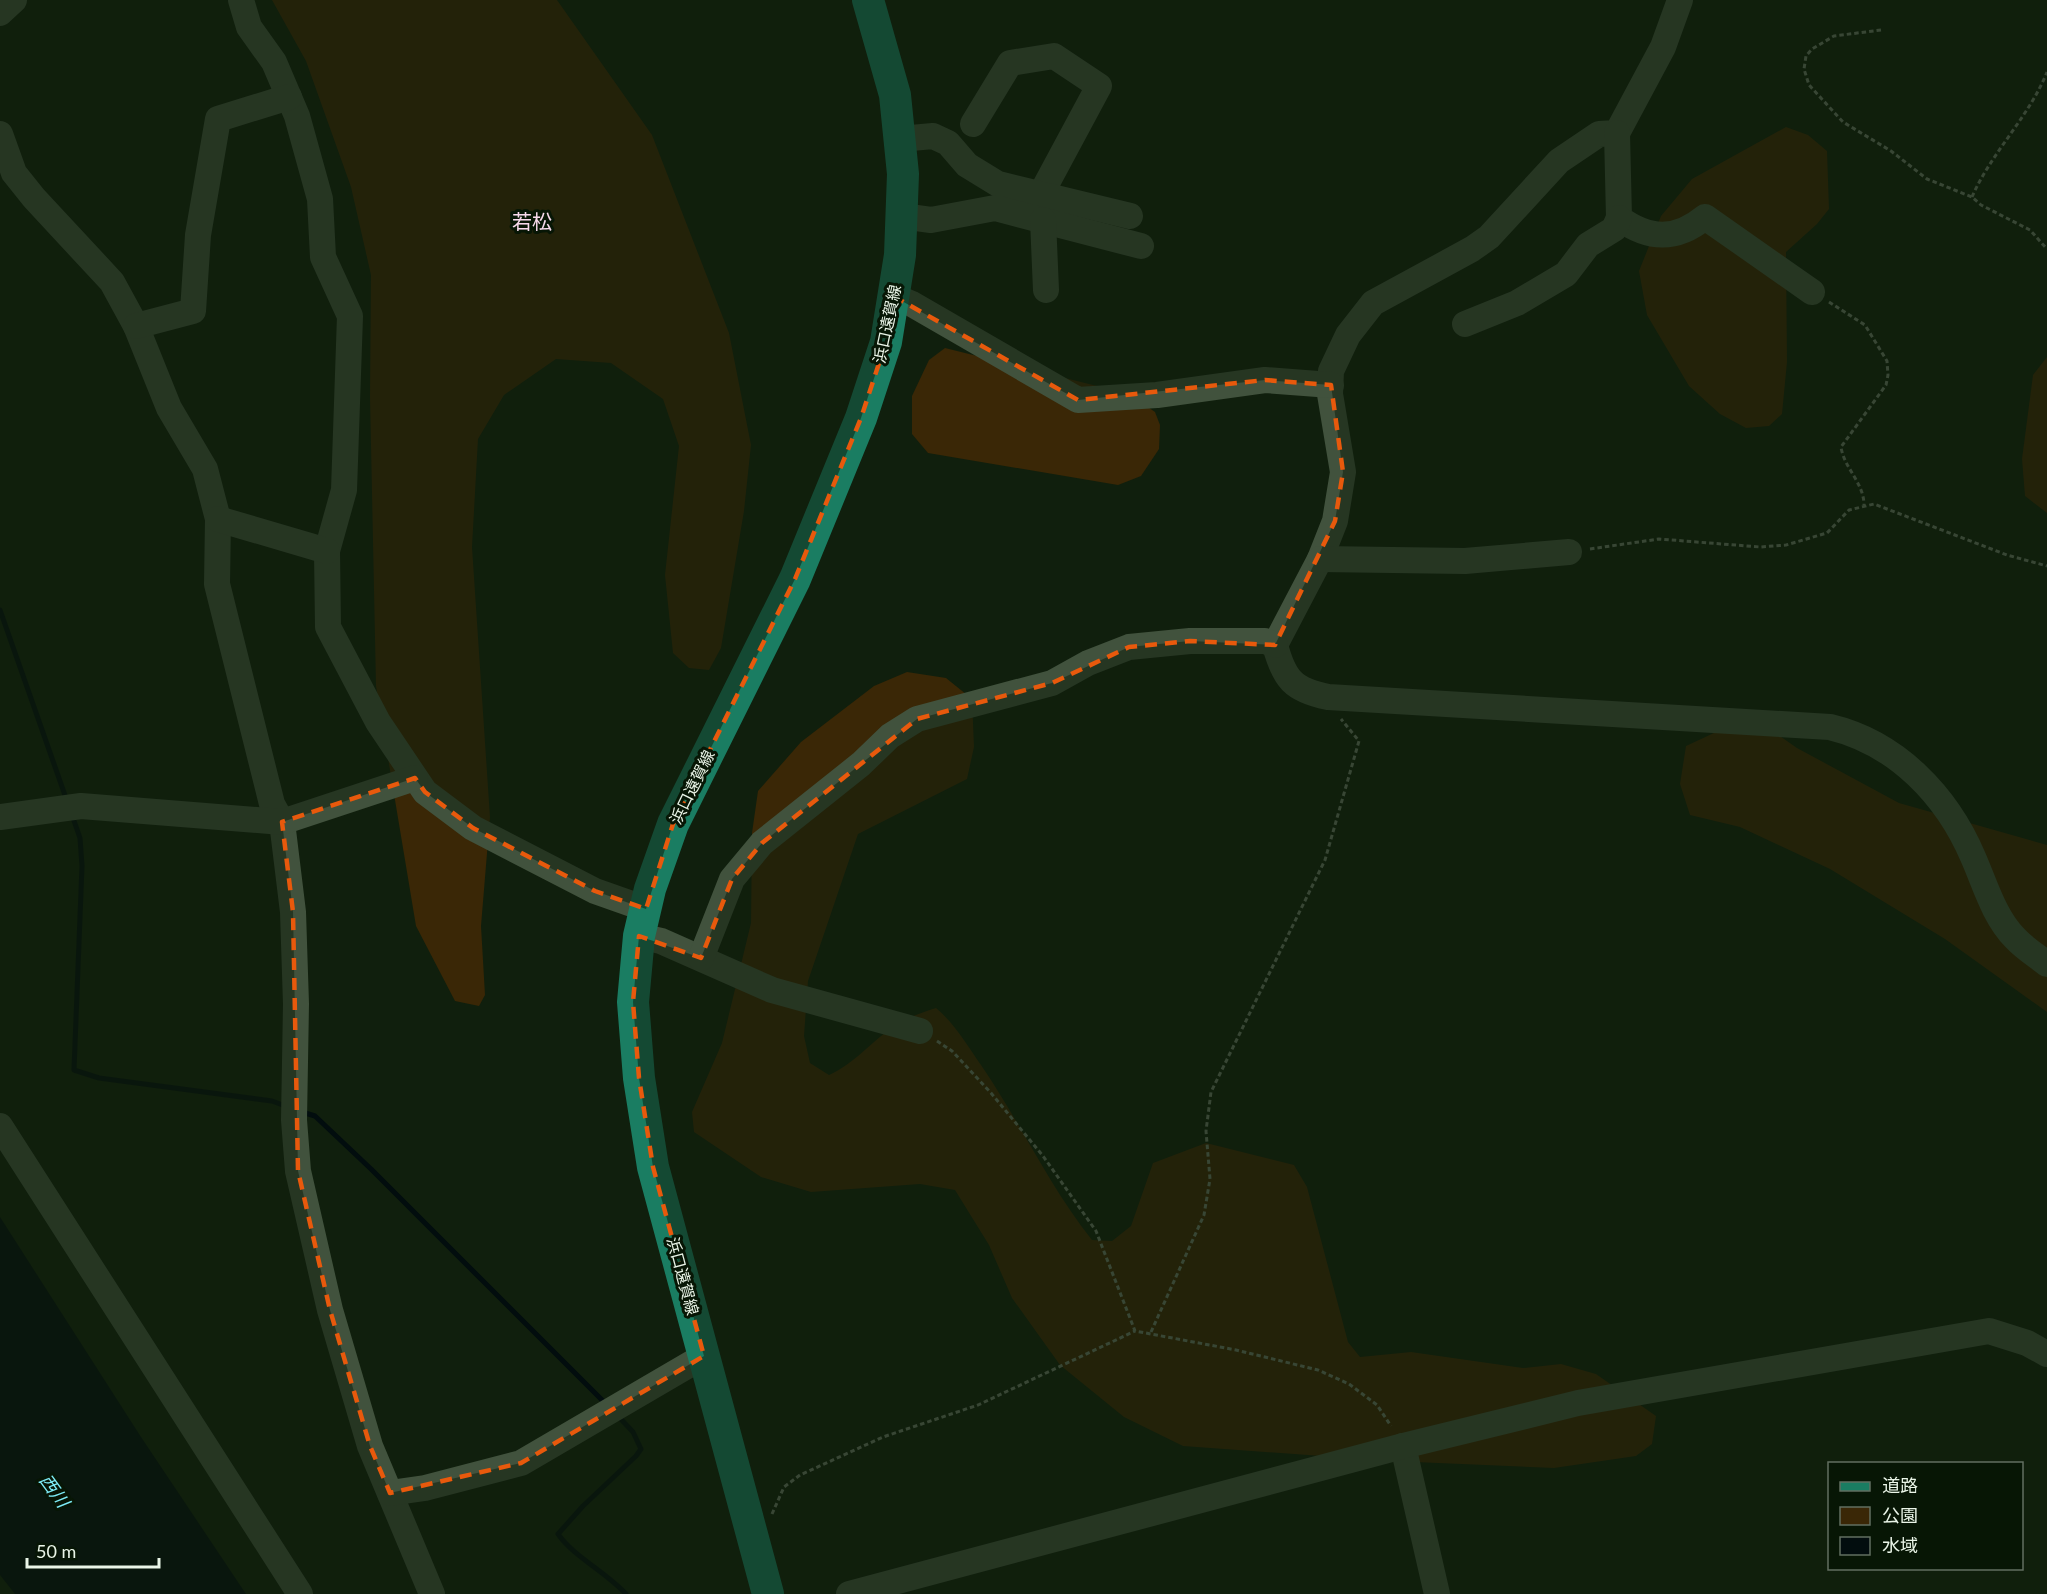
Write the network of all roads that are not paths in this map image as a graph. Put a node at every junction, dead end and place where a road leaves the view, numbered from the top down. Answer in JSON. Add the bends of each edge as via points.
{"nodes":[{"id":1,"x":14,"y":0,"type":"edge"},
{"id":2,"x":242,"y":0,"type":"edge"},
{"id":3,"x":868,"y":0,"type":"edge"},
{"id":4,"x":1680,"y":0,"type":"edge"},
{"id":5,"x":0,"y":13,"type":"edge"},
{"id":6,"x":289,"y":97,"type":"junction"},
{"id":7,"x":973,"y":124,"type":"dead end"},
{"id":8,"x":1617,"y":133,"type":"junction"},
{"id":9,"x":0,"y":134,"type":"edge"},
{"id":10,"x":900,"y":140,"type":"junction"},
{"id":11,"x":1041,"y":194,"type":"junction"},
{"id":12,"x":902,"y":216,"type":"junction"},
{"id":13,"x":1130,"y":216,"type":"dead end"},
{"id":14,"x":1619,"y":218,"type":"junction"},
{"id":15,"x":1043,"y":220,"type":"junction"},
{"id":16,"x":1141,"y":246,"type":"dead end"},
{"id":17,"x":1046,"y":291,"type":"dead end"},
{"id":18,"x":1812,"y":292,"type":"road end"},
{"id":19,"x":893,"y":296,"type":"junction"},
{"id":20,"x":1465,"y":324,"type":"dead end"},
{"id":21,"x":136,"y":326,"type":"junction"},
{"id":22,"x":1331,"y":385,"type":"junction"},
{"id":23,"x":218,"y":519,"type":"junction"},
{"id":24,"x":327,"y":551,"type":"junction"},
{"id":25,"x":1569,"y":552,"type":"road end"},
{"id":26,"x":1320,"y":559,"type":"junction"},
{"id":27,"x":1275,"y":645,"type":"junction"},
{"id":28,"x":416,"y":778,"type":"junction"},
{"id":29,"x":0,"y":816,"type":"edge"},
{"id":30,"x":282,"y":822,"type":"junction"},
{"id":31,"x":643,"y":922,"type":"junction"},
{"id":32,"x":701,"y":958,"type":"junction"},
{"id":33,"x":2047,"y":964,"type":"edge"},
{"id":34,"x":920,"y":1031,"type":"road end"},
{"id":35,"x":0,"y":1126,"type":"edge"},
{"id":36,"x":2047,"y":1354,"type":"edge"},
{"id":37,"x":704,"y":1356,"type":"junction"},
{"id":38,"x":1403,"y":1446,"type":"junction"},
{"id":39,"x":390,"y":1493,"type":"junction"},
{"id":40,"x":300,"y":1594,"type":"edge"},
{"id":41,"x":432,"y":1594,"type":"edge"},
{"id":42,"x":768,"y":1594,"type":"edge"},
{"id":43,"x":849,"y":1594,"type":"edge"},
{"id":44,"x":1437,"y":1594,"type":"edge"}],
"edges":[{"from":1,"to":5,"type":"street"},
{"from":2,"to":6,"type":"street","via":[[249,27],[274,62]]},
{"from":3,"to":10,"type":"main road","name":"浜口遠賀線","via":[[895,95]]},
{"from":4,"to":8,"type":"street","via":[[1663,47]]},
{"from":6,"to":21,"type":"street","via":[[218,119],[198,235],[193,311]]},
{"from":6,"to":24,"type":"street","via":[[321,199],[323,257],[350,316],[344,490]]},
{"from":7,"to":11,"type":"street","via":[[1010,63],[1054,56],[1099,86]]},
{"from":8,"to":14,"type":"street"},
{"from":8,"to":22,"type":"street","via":[[1599,134],[1559,161],[1489,237],[1472,249],[1373,303],[1347,335],[1331,371]]},
{"from":9,"to":21,"type":"street","via":[[14,172],[112,282]]},
{"from":10,"to":11,"type":"street","via":[[933,136],[948,143],[967,165],[998,184]]},
{"from":10,"to":12,"type":"main road","name":"浜口遠賀線"},
{"from":11,"to":13,"type":"street"},
{"from":12,"to":15,"type":"street","via":[[931,220],[995,208]]},
{"from":12,"to":19,"type":"main road","name":"浜口遠賀線"},
{"from":14,"to":18,"type":"street","via":[[1648,235],[1669,235],[1705,218]]},
{"from":14,"to":20,"type":"street","via":[[1614,229],[1588,245],[1566,274],[1517,303]]},
{"from":15,"to":16,"type":"street"},
{"from":15,"to":17,"type":"street"},
{"from":19,"to":22,"type":"street","via":[[1078,400],[1157,395],[1265,380]]},
{"from":19,"to":31,"type":"main road","name":"浜口遠賀線","via":[[886,342],[826,507],[795,579],[673,824]]},
{"from":21,"to":23,"type":"street","via":[[170,408],[205,469]]},
{"from":22,"to":26,"type":"street","via":[[1343,472],[1335,521]]},
{"from":23,"to":24,"type":"street"},
{"from":23,"to":30,"type":"street","via":[[217,584],[272,804]]},
{"from":24,"to":28,"type":"street","via":[[328,627],[378,722]]},
{"from":25,"to":26,"type":"street","via":[[1464,561]]},
{"from":26,"to":27,"type":"street"},
{"from":27,"to":32,"type":"street","via":[[1265,641],[1190,641],[1129,647],[1088,663],[1052,684],[917,719],[890,736],[762,843],[732,879]]},
{"from":27,"to":33,"type":"street","via":[[1292,684],[1328,697],[1830,727],[1852,732],[1875,744],[1932,789],[1968,844],[1998,914],[2015,938]]},
{"from":28,"to":30,"type":"street"},
{"from":28,"to":31,"type":"street","via":[[425,792],[473,828],[596,891]]},
{"from":29,"to":30,"type":"street","via":[[81,806]]},
{"from":30,"to":39,"type":"street","via":[[293,912],[294,1120],[298,1171],[333,1321],[370,1446]]},
{"from":31,"to":32,"type":"street","via":[[661,941]]},
{"from":31,"to":37,"type":"main road","name":"浜口遠賀線","via":[[633,1002],[639,1078],[653,1167]]},
{"from":32,"to":34,"type":"street","via":[[772,990]]},
{"from":35,"to":40,"type":"street"},
{"from":36,"to":38,"type":"street","via":[[2027,1343],[1989,1332],[1578,1403]]},
{"from":37,"to":39,"type":"street","via":[[521,1463]]},
{"from":37,"to":42,"type":"main road","name":"浜口遠賀線"},
{"from":38,"to":43,"type":"street"},
{"from":38,"to":44,"type":"street"},
{"from":39,"to":41,"type":"street"}]}
